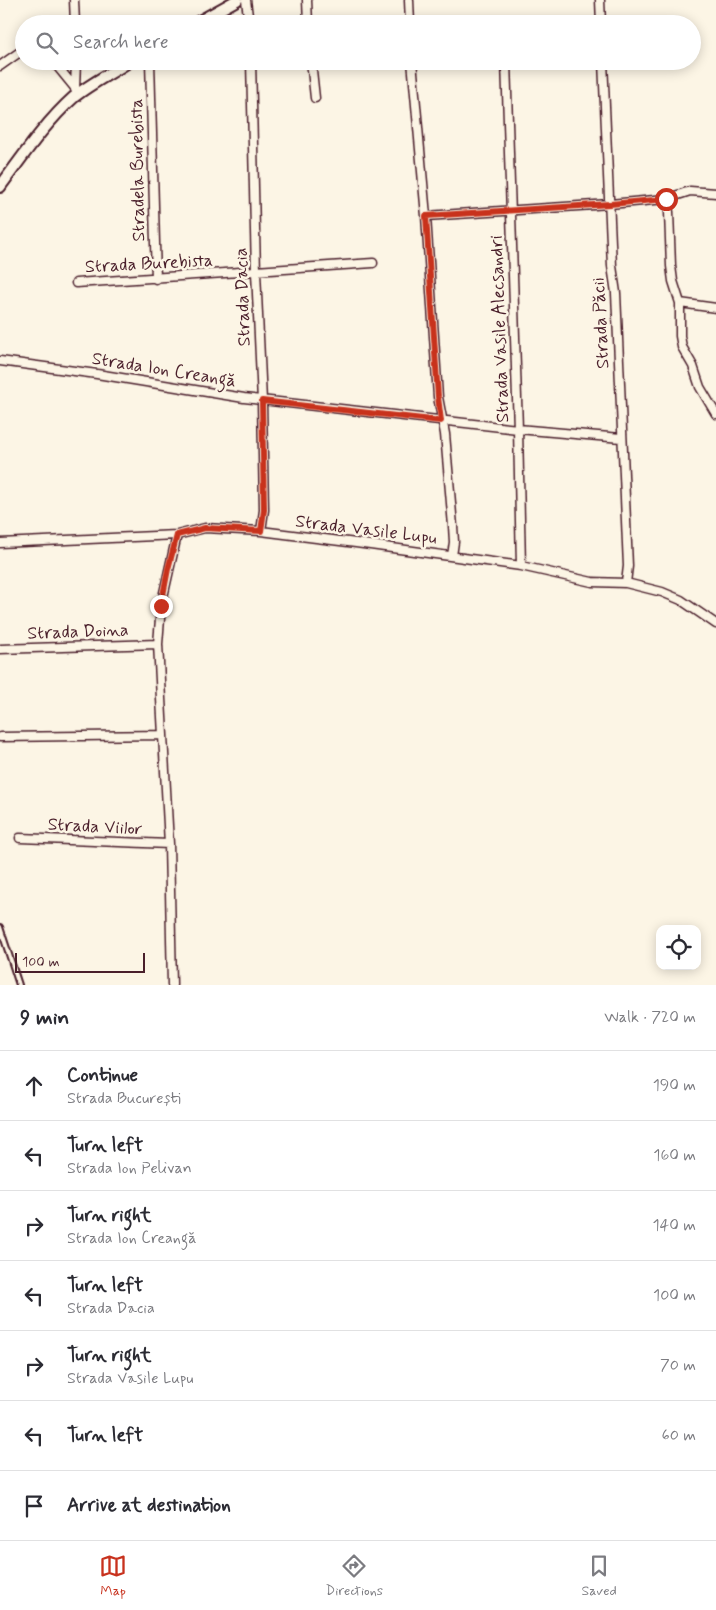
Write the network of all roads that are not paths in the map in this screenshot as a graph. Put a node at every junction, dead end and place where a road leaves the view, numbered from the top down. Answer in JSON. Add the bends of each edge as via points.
{"nodes":[{"id":1,"x":74,"y":0,"type":"edge"},
{"id":2,"x":237,"y":0,"type":"edge"},
{"id":3,"x":246,"y":0,"type":"edge"},
{"id":4,"x":306,"y":0,"type":"edge"},
{"id":5,"x":409,"y":0,"type":"edge"},
{"id":6,"x":600,"y":0,"type":"edge"},
{"id":7,"x":75,"y":15,"type":"edge"},
{"id":8,"x":210,"y":15,"type":"edge"},
{"id":9,"x":248,"y":15,"type":"edge"},
{"id":10,"x":307,"y":15,"type":"edge"},
{"id":11,"x":410,"y":15,"type":"edge"},
{"id":12,"x":601,"y":15,"type":"edge"},
{"id":13,"x":15,"y":55,"type":"edge"},
{"id":14,"x":0,"y":66,"type":"edge"},
{"id":15,"x":60,"y":70,"type":"edge"},
{"id":16,"x":76,"y":70,"type":"edge"},
{"id":17,"x":114,"y":70,"type":"edge"},
{"id":18,"x":150,"y":70,"type":"edge"},
{"id":19,"x":251,"y":70,"type":"edge"},
{"id":20,"x":312,"y":70,"type":"edge"},
{"id":21,"x":413,"y":70,"type":"edge"},
{"id":22,"x":506,"y":70,"type":"edge"},
{"id":23,"x":603,"y":70,"type":"edge"},
{"id":24,"x":76,"y":92,"type":"junction"},
{"id":25,"x":315,"y":98,"type":"dead end"},
{"id":26,"x":0,"y":187,"type":"edge"},
{"id":27,"x":716,"y":193,"type":"edge"},
{"id":28,"x":666,"y":199,"type":"junction"},
{"id":29,"x":610,"y":204,"type":"junction"},
{"id":30,"x":511,"y":210,"type":"junction"},
{"id":31,"x":426,"y":216,"type":"junction"},
{"id":32,"x":373,"y":263,"type":"dead end"},
{"id":33,"x":256,"y":272,"type":"junction"},
{"id":34,"x":156,"y":279,"type":"junction"},
{"id":35,"x":76,"y":283,"type":"dead end"},
{"id":36,"x":680,"y":303,"type":"junction"},
{"id":37,"x":716,"y":308,"type":"edge"},
{"id":38,"x":0,"y":360,"type":"edge"},
{"id":39,"x":262,"y":401,"type":"junction"},
{"id":40,"x":716,"y":414,"type":"edge"},
{"id":41,"x":441,"y":421,"type":"junction"},
{"id":42,"x":518,"y":429,"type":"junction"},
{"id":43,"x":621,"y":438,"type":"junction"},
{"id":44,"x":261,"y":531,"type":"junction"},
{"id":45,"x":177,"y":535,"type":"junction"},
{"id":46,"x":0,"y":543,"type":"edge"},
{"id":47,"x":452,"y":556,"type":"junction"},
{"id":48,"x":521,"y":566,"type":"junction"},
{"id":49,"x":626,"y":583,"type":"junction"},
{"id":50,"x":716,"y":624,"type":"edge"},
{"id":51,"x":158,"y":644,"type":"junction"},
{"id":52,"x":0,"y":649,"type":"edge"},
{"id":53,"x":163,"y":735,"type":"junction"},
{"id":54,"x":0,"y":737,"type":"edge"},
{"id":55,"x":20,"y":838,"type":"dead end"},
{"id":56,"x":169,"y":844,"type":"junction"},
{"id":57,"x":0,"y":927,"type":"edge"},
{"id":58,"x":19,"y":985,"type":"edge"},
{"id":59,"x":172,"y":985,"type":"edge"}],
"edges":[{"from":1,"to":7,"type":"street"},
{"from":2,"to":8,"type":"street"},
{"from":3,"to":9,"type":"street"},
{"from":4,"to":10,"type":"street"},
{"from":5,"to":11,"type":"street"},
{"from":6,"to":12,"type":"street"},
{"from":13,"to":14,"type":"street"},
{"from":15,"to":24,"type":"street"},
{"from":16,"to":24,"type":"street"},
{"from":17,"to":24,"type":"street"},
{"from":18,"to":34,"type":"street","name":"Stradela Burebista"},
{"from":19,"to":33,"type":"street","name":"Strada Dacia"},
{"from":20,"to":25,"type":"street"},
{"from":21,"to":31,"type":"street"},
{"from":22,"to":30,"type":"street","name":"Strada Vasile Alecsandri"},
{"from":23,"to":29,"type":"street","name":"Strada Păcii"},
{"from":24,"to":26,"type":"street","via":[[44,127]]},
{"from":27,"to":28,"type":"street","via":[[690,191]]},
{"from":28,"to":29,"type":"street"},
{"from":28,"to":36,"type":"street","via":[[670,212],[673,281]]},
{"from":29,"to":30,"type":"street"},
{"from":29,"to":43,"type":"street","name":"Strada Păcii"},
{"from":30,"to":31,"type":"street"},
{"from":30,"to":42,"type":"street","name":"Strada Vasile Alecsandri"},
{"from":31,"to":41,"type":"street"},
{"from":32,"to":33,"type":"street","name":"Strada Burebista"},
{"from":33,"to":34,"type":"street","name":"Strada Burebista"},
{"from":33,"to":39,"type":"street","name":"Strada Dacia"},
{"from":34,"to":35,"type":"street","name":"Strada Burebista"},
{"from":36,"to":37,"type":"street"},
{"from":36,"to":40,"type":"street","via":[[682,347]]},
{"from":38,"to":39,"type":"street","name":"Strada Ion Creangă"},
{"from":39,"to":41,"type":"street","name":"Strada Ion Creangă"},
{"from":39,"to":44,"type":"street","name":"Strada Dacia","via":[[264,510]]},
{"from":41,"to":42,"type":"street","name":"Strada Ion Creangă"},
{"from":41,"to":47,"type":"street","via":[[453,526]]},
{"from":42,"to":43,"type":"street","name":"Strada Ion Creangă"},
{"from":42,"to":48,"type":"street","name":"Strada Vasile Alecsandri"},
{"from":43,"to":49,"type":"street","name":"Strada Păcii","via":[[628,566]]},
{"from":44,"to":45,"type":"street","name":"Strada Vasile Lupu","via":[[205,528]]},
{"from":44,"to":47,"type":"street","name":"Strada Vasile Lupu"},
{"from":45,"to":46,"type":"street","name":"Strada Vasile Lupu"},
{"from":45,"to":51,"type":"street","via":[[161,606]]},
{"from":47,"to":48,"type":"street","name":"Strada Vasile Lupu"},
{"from":48,"to":49,"type":"street","name":"Strada Vasile Lupu","via":[[592,582]]},
{"from":49,"to":50,"type":"street","name":"Strada Vasile Lupu","via":[[674,597]]},
{"from":51,"to":52,"type":"street","name":"Strada Doina"},
{"from":51,"to":53,"type":"street"},
{"from":53,"to":54,"type":"street"},
{"from":53,"to":56,"type":"street"},
{"from":55,"to":56,"type":"street","name":"Strada Viilor"},
{"from":56,"to":59,"type":"street"},
{"from":57,"to":58,"type":"lane"}]}
